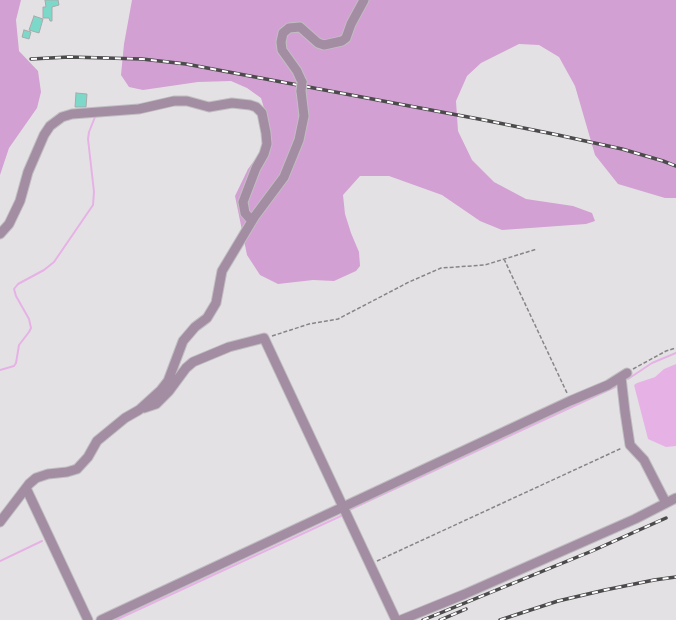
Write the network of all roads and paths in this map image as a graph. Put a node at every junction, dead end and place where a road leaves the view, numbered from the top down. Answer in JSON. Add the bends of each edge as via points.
{"nodes":[{"id":1,"x":364,"y":0,"type":"edge"},
{"id":2,"x":252,"y":221,"type":"junction"},
{"id":3,"x":0,"y":234,"type":"edge"},
{"id":4,"x":537,"y":249,"type":"dead end"},
{"id":5,"x":504,"y":259,"type":"junction"},
{"id":6,"x":264,"y":338,"type":"junction"},
{"id":7,"x":676,"y":348,"type":"edge"},
{"id":8,"x":624,"y":375,"type":"junction"},
{"id":9,"x":570,"y":400,"type":"junction"},
{"id":10,"x":139,"y":410,"type":"junction"},
{"id":11,"x":630,"y":445,"type":"junction"},
{"id":12,"x":26,"y":488,"type":"junction"},
{"id":13,"x":676,"y":498,"type":"edge"},
{"id":14,"x":666,"y":503,"type":"junction"},
{"id":15,"x":343,"y":508,"type":"junction"},
{"id":16,"x":0,"y":522,"type":"edge"},
{"id":17,"x":370,"y":565,"type":"junction"},
{"id":18,"x":88,"y":620,"type":"edge"},
{"id":19,"x":101,"y":620,"type":"edge"},
{"id":20,"x":396,"y":620,"type":"edge"},
{"id":21,"x":401,"y":620,"type":"edge"}],
"edges":[{"from":1,"to":2,"type":"street","via":[[346,38],[342,41],[324,45],[300,27],[289,28],[283,33],[282,50],[297,71],[302,86],[304,116],[284,178]]},
{"from":2,"to":3,"type":"street","via":[[244,213],[243,202],[267,144],[262,113],[250,105],[232,103],[208,107],[174,101],[139,109],[72,114],[62,117],[50,126],[28,172],[20,201],[9,224]]},
{"from":2,"to":10,"type":"street","via":[[222,271],[216,304],[212,311],[183,341],[168,381]]},
{"from":4,"to":5,"type":"path"},
{"from":5,"to":6,"type":"path","via":[[485,265],[441,268],[338,319],[309,324]]},
{"from":5,"to":9,"type":"path"},
{"from":6,"to":10,"type":"street","via":[[193,362],[156,404]]},
{"from":6,"to":15,"type":"street"},
{"from":7,"to":8,"type":"path"},
{"from":8,"to":9,"type":"street","via":[[608,385]]},
{"from":8,"to":11,"type":"street","via":[[624,412]]},
{"from":9,"to":15,"type":"street"},
{"from":10,"to":12,"type":"street","via":[[97,441],[77,469],[36,478]]},
{"from":11,"to":14,"type":"street","via":[[644,460]]},
{"from":11,"to":17,"type":"path"},
{"from":12,"to":16,"type":"street"},
{"from":12,"to":18,"type":"street"},
{"from":13,"to":14,"type":"street"},
{"from":14,"to":21,"type":"street","via":[[635,519]]},
{"from":15,"to":17,"type":"street"},
{"from":15,"to":19,"type":"street"},
{"from":17,"to":20,"type":"street"}]}
